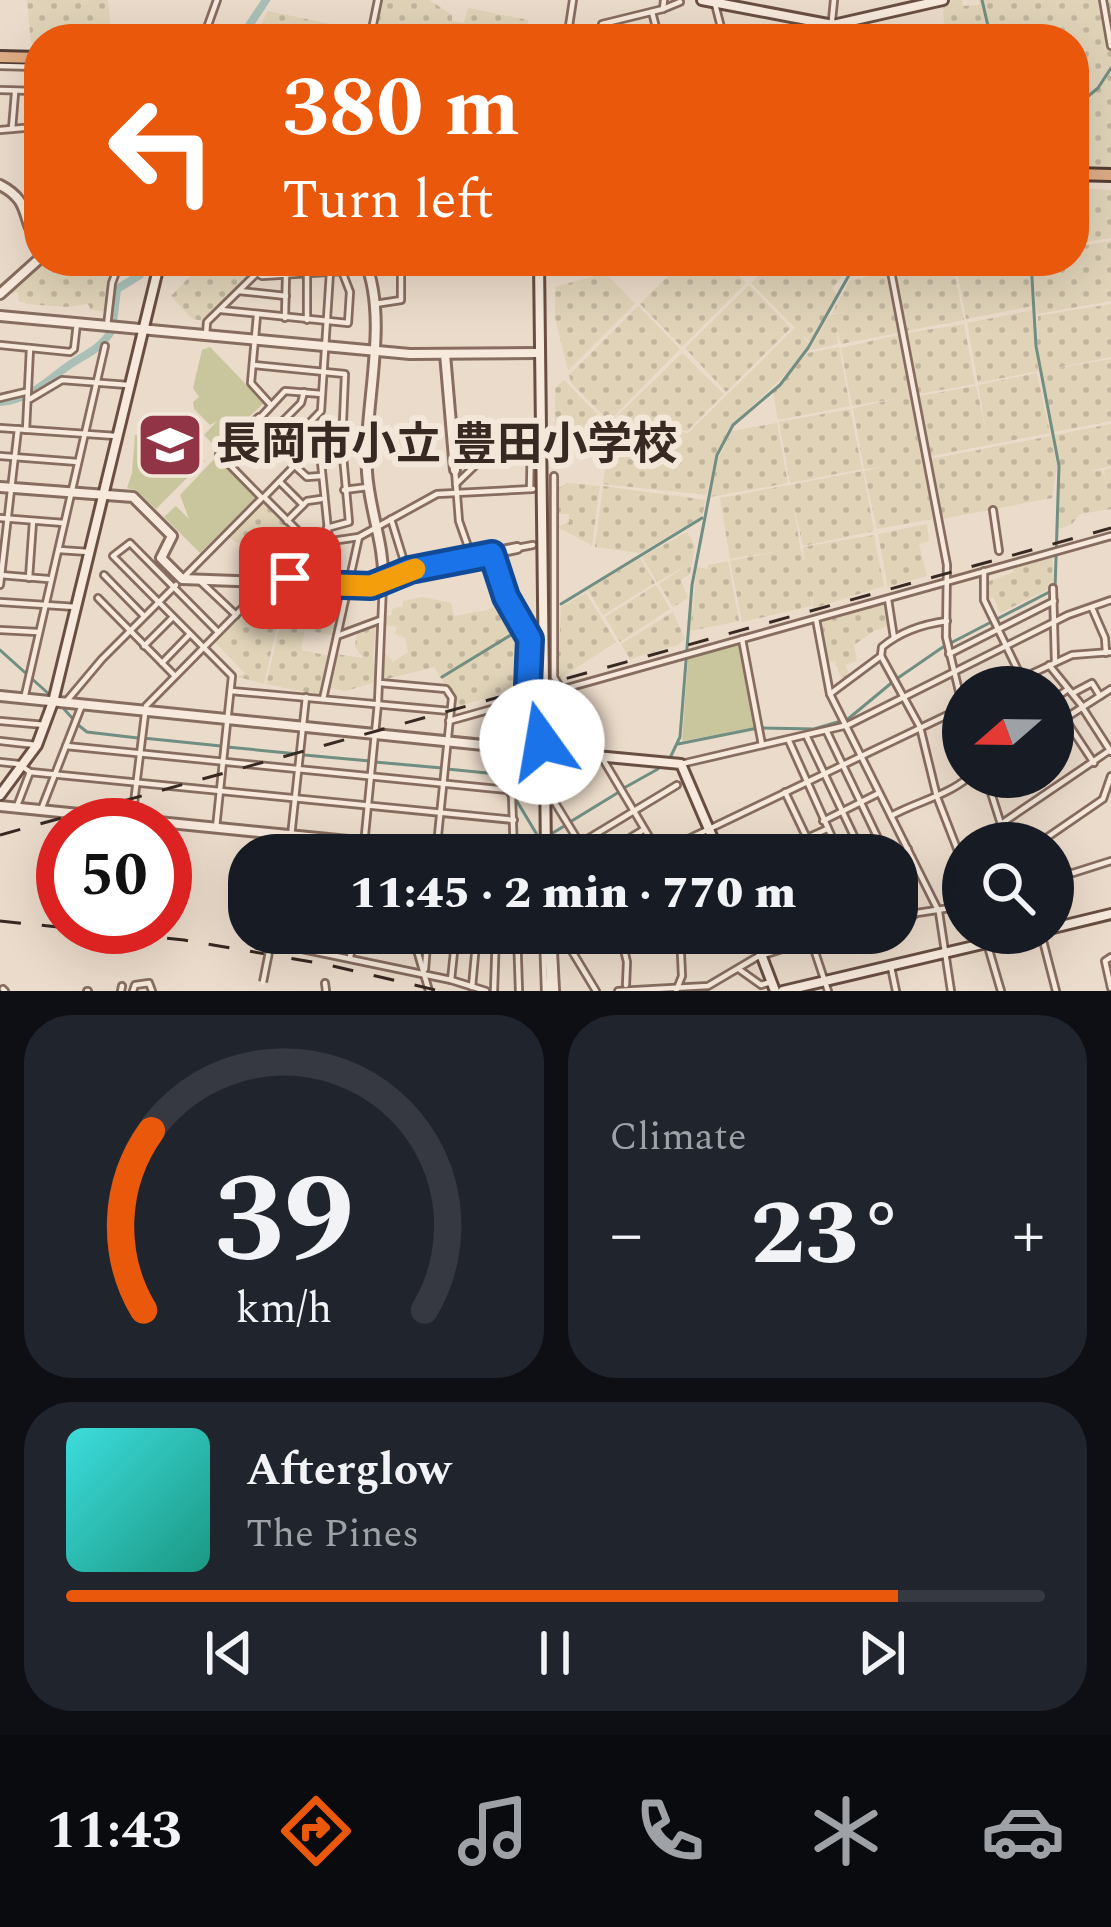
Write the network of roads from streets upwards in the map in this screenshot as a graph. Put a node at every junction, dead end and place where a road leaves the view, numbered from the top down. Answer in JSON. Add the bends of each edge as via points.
{"nodes":[{"id":1,"x":664,"y":0,"type":"edge"},
{"id":2,"x":703,"y":0,"type":"edge"},
{"id":3,"x":943,"y":0,"type":"edge"},
{"id":4,"x":1103,"y":0,"type":"edge"},
{"id":5,"x":680,"y":2,"type":"edge"},
{"id":6,"x":715,"y":3,"type":"edge"},
{"id":7,"x":894,"y":5,"type":"edge"},
{"id":8,"x":663,"y":9,"type":"junction"},
{"id":9,"x":652,"y":11,"type":"junction"},
{"id":10,"x":602,"y":24,"type":"dead end"},
{"id":11,"x":655,"y":24,"type":"edge"},
{"id":12,"x":827,"y":24,"type":"edge"},
{"id":13,"x":835,"y":24,"type":"edge"},
{"id":14,"x":1111,"y":46,"type":"edge"},
{"id":15,"x":0,"y":90,"type":"edge"},
{"id":16,"x":16,"y":91,"type":"junction"},
{"id":17,"x":24,"y":91,"type":"edge"},
{"id":18,"x":24,"y":128,"type":"edge"},
{"id":19,"x":12,"y":129,"type":"junction"},
{"id":20,"x":0,"y":130,"type":"edge"},
{"id":21,"x":0,"y":185,"type":"edge"},
{"id":22,"x":24,"y":207,"type":"edge"},
{"id":23,"x":24,"y":272,"type":"edge"},
{"id":24,"x":115,"y":276,"type":"edge"},
{"id":25,"x":156,"y":276,"type":"edge"},
{"id":26,"x":254,"y":276,"type":"edge"},
{"id":27,"x":286,"y":276,"type":"edge"},
{"id":28,"x":308,"y":276,"type":"edge"},
{"id":29,"x":330,"y":276,"type":"edge"},
{"id":30,"x":345,"y":276,"type":"edge"},
{"id":31,"x":369,"y":276,"type":"edge"},
{"id":32,"x":401,"y":276,"type":"edge"},
{"id":33,"x":538,"y":276,"type":"edge"},
{"id":34,"x":892,"y":276,"type":"edge"},
{"id":35,"x":239,"y":291,"type":"junction"},
{"id":36,"x":0,"y":294,"type":"edge"},
{"id":37,"x":286,"y":296,"type":"junction"},
{"id":38,"x":375,"y":304,"type":"junction"},
{"id":39,"x":221,"y":310,"type":"junction"},
{"id":40,"x":257,"y":315,"type":"junction"},
{"id":41,"x":0,"y":316,"type":"edge"},
{"id":42,"x":285,"y":317,"type":"junction"},
{"id":43,"x":308,"y":320,"type":"junction"},
{"id":44,"x":328,"y":322,"type":"junction"},
{"id":45,"x":77,"y":323,"type":"junction"},
{"id":46,"x":107,"y":326,"type":"junction"},
{"id":47,"x":141,"y":329,"type":"junction"},
{"id":48,"x":206,"y":335,"type":"junction"},
{"id":49,"x":255,"y":340,"type":"junction"},
{"id":50,"x":0,"y":345,"type":"edge"},
{"id":51,"x":105,"y":346,"type":"dead end"},
{"id":52,"x":326,"y":346,"type":"junction"},
{"id":53,"x":30,"y":348,"type":"junction"},
{"id":54,"x":372,"y":351,"type":"junction"},
{"id":55,"x":537,"y":353,"type":"junction"},
{"id":56,"x":445,"y":354,"type":"junction"},
{"id":57,"x":253,"y":364,"type":"junction"},
{"id":58,"x":324,"y":371,"type":"junction"},
{"id":59,"x":97,"y":383,"type":"junction"},
{"id":60,"x":128,"y":385,"type":"junction"},
{"id":61,"x":304,"y":392,"type":"junction"},
{"id":62,"x":322,"y":394,"type":"junction"},
{"id":63,"x":27,"y":396,"type":"junction"},
{"id":64,"x":0,"y":398,"type":"edge"},
{"id":65,"x":271,"y":404,"type":"junction"},
{"id":66,"x":259,"y":417,"type":"junction"},
{"id":67,"x":0,"y":428,"type":"edge"},
{"id":68,"x":22,"y":429,"type":"junction"},
{"id":69,"x":272,"y":432,"type":"junction"},
{"id":70,"x":85,"y":434,"type":"junction"},
{"id":71,"x":116,"y":436,"type":"junction"},
{"id":72,"x":365,"y":444,"type":"junction"},
{"id":73,"x":341,"y":445,"type":"junction"},
{"id":74,"x":286,"y":446,"type":"junction"},
{"id":75,"x":314,"y":447,"type":"junction"},
{"id":76,"x":0,"y":456,"type":"edge"},
{"id":77,"x":16,"y":457,"type":"junction"},
{"id":78,"x":78,"y":462,"type":"junction"},
{"id":79,"x":298,"y":463,"type":"junction"},
{"id":80,"x":455,"y":470,"type":"joint"},
{"id":81,"x":321,"y":476,"type":"junction"},
{"id":82,"x":554,"y":476,"type":"dead end"},
{"id":83,"x":280,"y":482,"type":"junction"},
{"id":84,"x":456,"y":484,"type":"junction"},
{"id":85,"x":5,"y":487,"type":"edge"},
{"id":86,"x":368,"y":487,"type":"junction"},
{"id":87,"x":344,"y":490,"type":"junction"},
{"id":88,"x":71,"y":492,"type":"junction"},
{"id":89,"x":102,"y":495,"type":"junction"},
{"id":90,"x":457,"y":495,"type":"junction"},
{"id":91,"x":263,"y":497,"type":"junction"},
{"id":92,"x":322,"y":499,"type":"junction"},
{"id":93,"x":303,"y":505,"type":"junction"},
{"id":94,"x":993,"y":510,"type":"dead end"},
{"id":95,"x":3,"y":518,"type":"edge"},
{"id":96,"x":390,"y":518,"type":"junction"},
{"id":97,"x":32,"y":520,"type":"junction"},
{"id":98,"x":287,"y":520,"type":"junction"},
{"id":99,"x":64,"y":523,"type":"junction"},
{"id":100,"x":327,"y":528,"type":"junction"},
{"id":101,"x":374,"y":528,"type":"junction"},
{"id":102,"x":1111,"y":536,"type":"edge"},
{"id":103,"x":358,"y":537,"type":"junction"},
{"id":104,"x":329,"y":541,"type":"junction"},
{"id":105,"x":311,"y":544,"type":"junction"},
{"id":106,"x":533,"y":545,"type":"dead end"},
{"id":107,"x":517,"y":548,"type":"joint"},
{"id":108,"x":58,"y":550,"type":"junction"},
{"id":109,"x":999,"y":550,"type":"dead end"},
{"id":110,"x":89,"y":552,"type":"junction"},
{"id":111,"x":492,"y":554,"type":"junction"},
{"id":112,"x":473,"y":559,"type":"junction"},
{"id":113,"x":407,"y":571,"type":"junction"},
{"id":114,"x":984,"y":571,"type":"junction"},
{"id":115,"x":0,"y":575,"type":"edge"},
{"id":116,"x":104,"y":575,"type":"dead end"},
{"id":117,"x":29,"y":578,"type":"junction"},
{"id":118,"x":51,"y":579,"type":"junction"},
{"id":119,"x":182,"y":579,"type":"junction"},
{"id":120,"x":198,"y":580,"type":"junction"},
{"id":121,"x":948,"y":581,"type":"junction"},
{"id":122,"x":268,"y":582,"type":"junction"},
{"id":123,"x":288,"y":583,"type":"junction"},
{"id":124,"x":383,"y":583,"type":"junction"},
{"id":125,"x":0,"y":585,"type":"edge"},
{"id":126,"x":348,"y":586,"type":"junction"},
{"id":127,"x":174,"y":587,"type":"junction"},
{"id":128,"x":1054,"y":588,"type":"dead end"},
{"id":129,"x":98,"y":598,"type":"dead end"},
{"id":130,"x":888,"y":599,"type":"junction"},
{"id":131,"x":1111,"y":600,"type":"edge"},
{"id":132,"x":1054,"y":601,"type":"junction"},
{"id":133,"x":0,"y":602,"type":"edge"},
{"id":134,"x":158,"y":602,"type":"junction"},
{"id":135,"x":45,"y":605,"type":"junction"},
{"id":136,"x":1091,"y":606,"type":"junction"},
{"id":137,"x":76,"y":607,"type":"junction"},
{"id":138,"x":236,"y":615,"type":"junction"},
{"id":139,"x":144,"y":616,"type":"junction"},
{"id":140,"x":173,"y":617,"type":"junction"},
{"id":141,"x":816,"y":619,"type":"junction"},
{"id":142,"x":380,"y":620,"type":"junction"},
{"id":143,"x":947,"y":621,"type":"junction"},
{"id":144,"x":1054,"y":623,"type":"junction"},
{"id":145,"x":998,"y":628,"type":"junction"},
{"id":146,"x":0,"y":630,"type":"edge"},
{"id":147,"x":130,"y":631,"type":"junction"},
{"id":148,"x":38,"y":632,"type":"junction"},
{"id":149,"x":218,"y":632,"type":"junction"},
{"id":150,"x":190,"y":634,"type":"junction"},
{"id":151,"x":337,"y":636,"type":"junction"},
{"id":152,"x":895,"y":638,"type":"junction"},
{"id":153,"x":742,"y":639,"type":"junction"},
{"id":154,"x":145,"y":646,"type":"junction"},
{"id":155,"x":1006,"y":646,"type":"junction"},
{"id":156,"x":204,"y":647,"type":"junction"},
{"id":157,"x":949,"y":653,"type":"junction"},
{"id":158,"x":1109,"y":653,"type":"edge"},
{"id":159,"x":881,"y":656,"type":"junction"},
{"id":160,"x":162,"y":663,"type":"junction"},
{"id":161,"x":1052,"y":663,"type":"junction"},
{"id":162,"x":951,"y":666,"type":"edge"},
{"id":163,"x":967,"y":666,"type":"edge"},
{"id":164,"x":1015,"y":666,"type":"edge"},
{"id":165,"x":1046,"y":666,"type":"edge"},
{"id":166,"x":1054,"y":666,"type":"edge"},
{"id":167,"x":175,"y":676,"type":"junction"},
{"id":168,"x":942,"y":679,"type":"edge"},
{"id":169,"x":380,"y":683,"type":"junction"},
{"id":170,"x":0,"y":686,"type":"edge"},
{"id":171,"x":560,"y":689,"type":"junction"},
{"id":172,"x":1111,"y":689,"type":"edge"},
{"id":173,"x":1074,"y":690,"type":"edge"},
{"id":174,"x":231,"y":691,"type":"junction"},
{"id":175,"x":830,"y":694,"type":"junction"},
{"id":176,"x":1074,"y":695,"type":"edge"},
{"id":177,"x":537,"y":696,"type":"junction"},
{"id":178,"x":1100,"y":696,"type":"junction"},
{"id":179,"x":5,"y":697,"type":"edge"},
{"id":180,"x":306,"y":698,"type":"junction"},
{"id":181,"x":24,"y":699,"type":"junction"},
{"id":182,"x":323,"y":699,"type":"junction"},
{"id":183,"x":904,"y":699,"type":"junction"},
{"id":184,"x":53,"y":702,"type":"junction"},
{"id":185,"x":65,"y":703,"type":"junction"},
{"id":186,"x":82,"y":705,"type":"junction"},
{"id":187,"x":378,"y":705,"type":"junction"},
{"id":188,"x":1082,"y":707,"type":"junction"},
{"id":189,"x":144,"y":711,"type":"junction"},
{"id":190,"x":450,"y":711,"type":"junction"},
{"id":191,"x":1074,"y":713,"type":"edge"},
{"id":192,"x":942,"y":717,"type":"edge"},
{"id":193,"x":228,"y":719,"type":"junction"},
{"id":194,"x":0,"y":721,"type":"edge"},
{"id":195,"x":449,"y":721,"type":"junction"},
{"id":196,"x":45,"y":725,"type":"junction"},
{"id":197,"x":848,"y":725,"type":"junction"},
{"id":198,"x":304,"y":727,"type":"junction"},
{"id":199,"x":920,"y":727,"type":"junction"},
{"id":200,"x":827,"y":732,"type":"junction"},
{"id":201,"x":1074,"y":733,"type":"edge"},
{"id":202,"x":375,"y":734,"type":"junction"},
{"id":203,"x":807,"y":737,"type":"junction"},
{"id":204,"x":0,"y":741,"type":"edge"},
{"id":205,"x":788,"y":741,"type":"junction"},
{"id":206,"x":448,"y":742,"type":"junction"},
{"id":207,"x":37,"y":745,"type":"junction"},
{"id":208,"x":66,"y":746,"type":"junction"},
{"id":209,"x":763,"y":747,"type":"junction"},
{"id":210,"x":543,"y":751,"type":"junction"},
{"id":211,"x":1110,"y":751,"type":"edge"},
{"id":212,"x":139,"y":753,"type":"junction"},
{"id":213,"x":862,"y":755,"type":"junction"},
{"id":214,"x":601,"y":757,"type":"junction"},
{"id":215,"x":0,"y":762,"type":"edge"},
{"id":216,"x":224,"y":762,"type":"junction"},
{"id":217,"x":1094,"y":763,"type":"junction"},
{"id":218,"x":681,"y":764,"type":"junction"},
{"id":219,"x":843,"y":764,"type":"junction"},
{"id":220,"x":26,"y":769,"type":"junction"},
{"id":221,"x":299,"y":769,"type":"junction"},
{"id":222,"x":824,"y":772,"type":"junction"},
{"id":223,"x":56,"y":774,"type":"junction"},
{"id":224,"x":1111,"y":776,"type":"edge"},
{"id":225,"x":371,"y":777,"type":"junction"},
{"id":226,"x":1074,"y":777,"type":"edge"},
{"id":227,"x":5,"y":782,"type":"edge"},
{"id":228,"x":136,"y":782,"type":"junction"},
{"id":229,"x":806,"y":782,"type":"junction"},
{"id":230,"x":443,"y":784,"type":"junction"},
{"id":231,"x":677,"y":784,"type":"dead end"},
{"id":232,"x":221,"y":790,"type":"junction"},
{"id":233,"x":543,"y":792,"type":"junction"},
{"id":234,"x":785,"y":792,"type":"junction"},
{"id":235,"x":1108,"y":792,"type":"edge"},
{"id":236,"x":880,"y":793,"type":"junction"},
{"id":237,"x":942,"y":794,"type":"edge"},
{"id":238,"x":0,"y":795,"type":"edge"},
{"id":239,"x":937,"y":797,"type":"junction"},
{"id":240,"x":46,"y":798,"type":"edge"},
{"id":241,"x":134,"y":798,"type":"edge"},
{"id":242,"x":296,"y":798,"type":"junction"},
{"id":243,"x":1042,"y":798,"type":"edge"},
{"id":244,"x":861,"y":803,"type":"junction"},
{"id":245,"x":369,"y":805,"type":"junction"},
{"id":246,"x":0,"y":806,"type":"edge"},
{"id":247,"x":16,"y":808,"type":"junction"},
{"id":248,"x":36,"y":810,"type":"edge"},
{"id":249,"x":634,"y":811,"type":"junction"},
{"id":250,"x":842,"y":812,"type":"junction"},
{"id":251,"x":440,"y":813,"type":"junction"},
{"id":252,"x":891,"y":816,"type":"junction"},
{"id":253,"x":514,"y":820,"type":"junction"},
{"id":254,"x":824,"y":820,"type":"junction"},
{"id":255,"x":951,"y":822,"type":"edge"},
{"id":256,"x":1006,"y":822,"type":"edge"},
{"id":257,"x":1070,"y":822,"type":"edge"},
{"id":258,"x":192,"y":825,"type":"edge"},
{"id":259,"x":216,"y":828,"type":"junction"},
{"id":260,"x":708,"y":828,"type":"junction"},
{"id":261,"x":644,"y":829,"type":"junction"},
{"id":262,"x":827,"y":829,"type":"junction"},
{"id":263,"x":273,"y":834,"type":"edge"},
{"id":264,"x":292,"y":834,"type":"edge"},
{"id":265,"x":365,"y":834,"type":"edge"},
{"id":266,"x":438,"y":834,"type":"edge"},
{"id":267,"x":514,"y":834,"type":"edge"},
{"id":268,"x":545,"y":834,"type":"edge"},
{"id":269,"x":574,"y":834,"type":"edge"},
{"id":270,"x":594,"y":834,"type":"edge"},
{"id":271,"x":636,"y":834,"type":"edge"},
{"id":272,"x":647,"y":834,"type":"edge"},
{"id":273,"x":696,"y":834,"type":"edge"},
{"id":274,"x":711,"y":834,"type":"edge"},
{"id":275,"x":805,"y":834,"type":"edge"},
{"id":276,"x":817,"y":834,"type":"edge"},
{"id":277,"x":830,"y":834,"type":"edge"},
{"id":278,"x":853,"y":834,"type":"edge"},
{"id":279,"x":876,"y":834,"type":"edge"},
{"id":280,"x":900,"y":834,"type":"edge"},
{"id":281,"x":1111,"y":861,"type":"edge"},
{"id":282,"x":918,"y":869,"type":"edge"},
{"id":283,"x":1074,"y":871,"type":"edge"},
{"id":284,"x":942,"y":911,"type":"edge"},
{"id":285,"x":939,"y":912,"type":"junction"},
{"id":286,"x":1111,"y":914,"type":"edge"},
{"id":287,"x":918,"y":915,"type":"edge"},
{"id":288,"x":1074,"y":923,"type":"edge"},
{"id":289,"x":942,"y":937,"type":"edge"},
{"id":290,"x":942,"y":953,"type":"edge"},
{"id":291,"x":269,"y":954,"type":"edge"},
{"id":292,"x":334,"y":954,"type":"edge"},
{"id":293,"x":351,"y":954,"type":"edge"},
{"id":294,"x":418,"y":954,"type":"edge"},
{"id":295,"x":426,"y":954,"type":"edge"},
{"id":296,"x":454,"y":954,"type":"edge"},
{"id":297,"x":475,"y":954,"type":"edge"},
{"id":298,"x":497,"y":954,"type":"edge"},
{"id":299,"x":518,"y":954,"type":"edge"},
{"id":300,"x":550,"y":954,"type":"edge"},
{"id":301,"x":550,"y":954,"type":"edge"},
{"id":302,"x":550,"y":954,"type":"edge"},
{"id":303,"x":566,"y":954,"type":"edge"},
{"id":304,"x":624,"y":954,"type":"edge"},
{"id":305,"x":681,"y":954,"type":"edge"},
{"id":306,"x":765,"y":954,"type":"edge"},
{"id":307,"x":816,"y":954,"type":"edge"},
{"id":308,"x":944,"y":954,"type":"edge"},
{"id":309,"x":990,"y":954,"type":"edge"},
{"id":310,"x":1046,"y":954,"type":"edge"},
{"id":311,"x":762,"y":955,"type":"junction"},
{"id":312,"x":350,"y":957,"type":"junction"},
{"id":313,"x":1111,"y":957,"type":"edge"},
{"id":314,"x":891,"y":965,"type":"junction"},
{"id":315,"x":740,"y":970,"type":"junction"},
{"id":316,"x":424,"y":975,"type":"junction"},
{"id":317,"x":1110,"y":978,"type":"edge"},
{"id":318,"x":451,"y":980,"type":"junction"},
{"id":319,"x":827,"y":986,"type":"edge"},
{"id":320,"x":472,"y":987,"type":"junction"},
{"id":321,"x":772,"y":988,"type":"edge"},
{"id":322,"x":1111,"y":988,"type":"edge"},
{"id":323,"x":624,"y":990,"type":"edge"},
{"id":324,"x":676,"y":990,"type":"edge"},
{"id":325,"x":133,"y":991,"type":"edge"},
{"id":326,"x":152,"y":991,"type":"edge"},
{"id":327,"x":261,"y":991,"type":"edge"},
{"id":328,"x":429,"y":991,"type":"edge"},
{"id":329,"x":486,"y":991,"type":"edge"},
{"id":330,"x":494,"y":991,"type":"edge"},
{"id":331,"x":519,"y":991,"type":"edge"},
{"id":332,"x":551,"y":991,"type":"edge"},
{"id":333,"x":596,"y":991,"type":"edge"},
{"id":334,"x":896,"y":991,"type":"edge"},
{"id":335,"x":951,"y":991,"type":"edge"},
{"id":336,"x":1000,"y":991,"type":"edge"},
{"id":337,"x":1056,"y":991,"type":"edge"}],
"edges":[{"from":1,"to":8,"type":"street"},
{"from":2,"to":6,"type":"street"},
{"from":3,"to":7,"type":"street"},
{"from":4,"to":14,"type":"street"},
{"from":5,"to":8,"type":"street"},
{"from":6,"to":12,"type":"street"},
{"from":7,"to":13,"type":"street"},
{"from":8,"to":9,"type":"street"},
{"from":9,"to":10,"type":"street"},
{"from":9,"to":11,"type":"street"},
{"from":15,"to":16,"type":"street"},
{"from":16,"to":17,"type":"street"},
{"from":16,"to":19,"type":"street"},
{"from":18,"to":19,"type":"street"},
{"from":19,"to":20,"type":"street"},
{"from":21,"to":22,"type":"street"},
{"from":23,"to":36,"type":"street"},
{"from":24,"to":46,"type":"street"},
{"from":25,"to":47,"type":"street"},
{"from":26,"to":35,"type":"street"},
{"from":27,"to":37,"type":"street"},
{"from":28,"to":43,"type":"street"},
{"from":29,"to":44,"type":"street"},
{"from":30,"to":44,"type":"street","via":[[350,322]]},
{"from":31,"to":38,"type":"street"},
{"from":32,"to":38,"type":"street","via":[[401,300]]},
{"from":33,"to":55,"type":"street"},
{"from":34,"to":121,"type":"street"},
{"from":35,"to":37,"type":"street"},
{"from":35,"to":39,"type":"street"},
{"from":37,"to":42,"type":"street"},
{"from":38,"to":54,"type":"street"},
{"from":39,"to":40,"type":"street"},
{"from":39,"to":48,"type":"street"},
{"from":40,"to":42,"type":"street"},
{"from":40,"to":49,"type":"street"},
{"from":41,"to":45,"type":"street"},
{"from":42,"to":43,"type":"street"},
{"from":43,"to":44,"type":"street"},
{"from":44,"to":52,"type":"street"},
{"from":45,"to":46,"type":"street"},
{"from":45,"to":53,"type":"street","via":[[70,352]]},
{"from":46,"to":47,"type":"street"},
{"from":47,"to":48,"type":"street"},
{"from":47,"to":60,"type":"street"},
{"from":48,"to":49,"type":"street"},
{"from":49,"to":52,"type":"street"},
{"from":49,"to":57,"type":"street"},
{"from":50,"to":53,"type":"street"},
{"from":51,"to":59,"type":"street"},
{"from":52,"to":54,"type":"street"},
{"from":52,"to":58,"type":"street"},
{"from":53,"to":63,"type":"street"},
{"from":54,"to":56,"type":"street"},
{"from":54,"to":72,"type":"street"},
{"from":55,"to":56,"type":"street"},
{"from":55,"to":177,"type":"street"},
{"from":56,"to":80,"type":"street"},
{"from":57,"to":58,"type":"street"},
{"from":57,"to":65,"type":"street","via":[[251,384]]},
{"from":58,"to":62,"type":"street"},
{"from":58,"to":73,"type":"street","via":[[346,376]]},
{"from":59,"to":60,"type":"street"},
{"from":59,"to":63,"type":"street","via":[[60,381]]},
{"from":59,"to":70,"type":"street"},
{"from":60,"to":71,"type":"street"},
{"from":61,"to":62,"type":"street"},
{"from":61,"to":65,"type":"street","via":[[285,391]]},
{"from":61,"to":69,"type":"street"},
{"from":62,"to":74,"type":"street","via":[[320,412]]},
{"from":63,"to":64,"type":"street"},
{"from":63,"to":68,"type":"street"},
{"from":65,"to":66,"type":"street"},
{"from":66,"to":69,"type":"street"},
{"from":66,"to":91,"type":"street","via":[[219,454]]},
{"from":67,"to":68,"type":"street"},
{"from":68,"to":70,"type":"street"},
{"from":68,"to":77,"type":"street"},
{"from":69,"to":74,"type":"street"},
{"from":70,"to":71,"type":"street"},
{"from":70,"to":78,"type":"street"},
{"from":71,"to":89,"type":"street"},
{"from":72,"to":73,"type":"street"},
{"from":72,"to":86,"type":"street"},
{"from":73,"to":75,"type":"street"},
{"from":73,"to":87,"type":"street"},
{"from":74,"to":79,"type":"street"},
{"from":75,"to":79,"type":"street"},
{"from":75,"to":81,"type":"street"},
{"from":76,"to":77,"type":"street"},
{"from":77,"to":78,"type":"street"},
{"from":77,"to":85,"type":"street"},
{"from":78,"to":88,"type":"street"},
{"from":79,"to":81,"type":"street","via":[[307,477]]},
{"from":79,"to":83,"type":"street"},
{"from":80,"to":84,"type":"street"},
{"from":81,"to":92,"type":"street"},
{"from":82,"to":171,"type":"street"},
{"from":83,"to":91,"type":"street"},
{"from":83,"to":93,"type":"street"},
{"from":84,"to":90,"type":"street"},
{"from":84,"to":90,"type":"street","via":[[515,427],[531,439],[531,489]]},
{"from":85,"to":88,"type":"street"},
{"from":85,"to":95,"type":"street"},
{"from":86,"to":87,"type":"street"},
{"from":86,"to":101,"type":"street"},
{"from":87,"to":100,"type":"street","via":[[348,523]]},
{"from":88,"to":89,"type":"street"},
{"from":88,"to":99,"type":"street"},
{"from":89,"to":110,"type":"street"},
{"from":89,"to":119,"type":"street","via":[[133,497],[172,536],[161,558]]},
{"from":90,"to":96,"type":"street","via":[[434,495]]},
{"from":90,"to":112,"type":"street"},
{"from":91,"to":98,"type":"street"},
{"from":91,"to":119,"type":"street"},
{"from":92,"to":93,"type":"street"},
{"from":92,"to":100,"type":"street"},
{"from":93,"to":98,"type":"street"},
{"from":94,"to":109,"type":"street"},
{"from":95,"to":97,"type":"street"},
{"from":95,"to":115,"type":"street"},
{"from":96,"to":101,"type":"street"},
{"from":96,"to":113,"type":"street"},
{"from":97,"to":99,"type":"street"},
{"from":97,"to":117,"type":"street"},
{"from":98,"to":105,"type":"street"},
{"from":99,"to":108,"type":"street"},
{"from":100,"to":104,"type":"street"},
{"from":101,"to":103,"type":"street"},
{"from":101,"to":124,"type":"street"},
{"from":102,"to":114,"type":"street"},
{"from":103,"to":104,"type":"street"},
{"from":103,"to":126,"type":"street"},
{"from":104,"to":105,"type":"street"},
{"from":105,"to":123,"type":"street"},
{"from":106,"to":107,"type":"street"},
{"from":107,"to":111,"type":"street"},
{"from":108,"to":110,"type":"street"},
{"from":108,"to":118,"type":"street"},
{"from":110,"to":137,"type":"street"},
{"from":111,"to":112,"type":"street"},
{"from":111,"to":177,"type":"street","via":[[530,639],[528,686]]},
{"from":112,"to":113,"type":"street"},
{"from":113,"to":124,"type":"street"},
{"from":114,"to":121,"type":"street"},
{"from":114,"to":145,"type":"street","via":[[984,599]]},
{"from":115,"to":117,"type":"street"},
{"from":115,"to":125,"type":"street"},
{"from":116,"to":139,"type":"street"},
{"from":117,"to":118,"type":"street"},
{"from":118,"to":135,"type":"street"},
{"from":119,"to":120,"type":"street"},
{"from":119,"to":127,"type":"street"},
{"from":120,"to":122,"type":"street"},
{"from":120,"to":138,"type":"street"},
{"from":121,"to":130,"type":"street"},
{"from":121,"to":143,"type":"street"},
{"from":122,"to":123,"type":"street"},
{"from":122,"to":138,"type":"street"},
{"from":123,"to":126,"type":"street"},
{"from":124,"to":126,"type":"street"},
{"from":124,"to":142,"type":"street"},
{"from":126,"to":151,"type":"street"},
{"from":127,"to":134,"type":"street"},
{"from":127,"to":134,"type":"street","via":[[127,542],[113,556]]},
{"from":127,"to":149,"type":"street"},
{"from":128,"to":132,"type":"street"},
{"from":129,"to":147,"type":"street"},
{"from":130,"to":141,"type":"street"},
{"from":130,"to":152,"type":"street"},
{"from":131,"to":136,"type":"street"},
{"from":132,"to":144,"type":"street"},
{"from":132,"to":145,"type":"street"},
{"from":133,"to":135,"type":"street"},
{"from":134,"to":139,"type":"street"},
{"from":134,"to":140,"type":"street"},
{"from":135,"to":137,"type":"street"},
{"from":135,"to":148,"type":"street"},
{"from":136,"to":144,"type":"street"},
{"from":136,"to":158,"type":"street"},
{"from":137,"to":184,"type":"street"},
{"from":138,"to":149,"type":"street"},
{"from":139,"to":147,"type":"street"},
{"from":140,"to":150,"type":"street"},
{"from":140,"to":154,"type":"street"},
{"from":141,"to":153,"type":"street"},
{"from":141,"to":175,"type":"street"},
{"from":142,"to":151,"type":"street"},
{"from":142,"to":169,"type":"street"},
{"from":143,"to":152,"type":"street"},
{"from":143,"to":157,"type":"street"},
{"from":144,"to":155,"type":"street"},
{"from":144,"to":161,"type":"street"},
{"from":145,"to":155,"type":"street"},
{"from":145,"to":157,"type":"street"},
{"from":146,"to":148,"type":"street"},
{"from":147,"to":154,"type":"street"},
{"from":147,"to":185,"type":"street"},
{"from":148,"to":181,"type":"street"},
{"from":149,"to":156,"type":"street"},
{"from":150,"to":156,"type":"street"},
{"from":150,"to":160,"type":"street"},
{"from":151,"to":182,"type":"street"},
{"from":152,"to":159,"type":"street"},
{"from":153,"to":171,"type":"street"},
{"from":153,"to":209,"type":"street"},
{"from":154,"to":160,"type":"street"},
{"from":155,"to":163,"type":"street"},
{"from":155,"to":164,"type":"street"},
{"from":156,"to":167,"type":"street"},
{"from":156,"to":174,"type":"street","via":[[232,676]]},
{"from":157,"to":162,"type":"street"},
{"from":158,"to":161,"type":"street"},
{"from":159,"to":175,"type":"street"},
{"from":159,"to":183,"type":"street"},
{"from":160,"to":167,"type":"street"},
{"from":161,"to":165,"type":"street"},
{"from":161,"to":166,"type":"street"},
{"from":167,"to":189,"type":"street"},
{"from":168,"to":183,"type":"street"},
{"from":169,"to":187,"type":"street"},
{"from":169,"to":190,"type":"street","via":[[446,689]]},
{"from":170,"to":179,"type":"street"},
{"from":171,"to":177,"type":"street"},
{"from":171,"to":214,"type":"street"},
{"from":172,"to":178,"type":"street"},
{"from":173,"to":178,"type":"street","via":[[1092,683]]},
{"from":174,"to":180,"type":"street"},
{"from":174,"to":193,"type":"street"},
{"from":175,"to":197,"type":"street"},
{"from":176,"to":188,"type":"street"},
{"from":177,"to":195,"type":"street"},
{"from":177,"to":210,"type":"street"},
{"from":178,"to":188,"type":"street"},
{"from":179,"to":181,"type":"street"},
{"from":180,"to":182,"type":"street"},
{"from":180,"to":198,"type":"street"},
{"from":181,"to":184,"type":"street"},
{"from":182,"to":187,"type":"street"},
{"from":183,"to":197,"type":"street"},
{"from":183,"to":199,"type":"street"},
{"from":184,"to":185,"type":"street"},
{"from":184,"to":196,"type":"street"},
{"from":185,"to":186,"type":"street"},
{"from":186,"to":189,"type":"street"},
{"from":186,"to":208,"type":"street"},
{"from":187,"to":190,"type":"street"},
{"from":187,"to":202,"type":"street"},
{"from":188,"to":191,"type":"street"},
{"from":188,"to":211,"type":"street"},
{"from":189,"to":193,"type":"street"},
{"from":189,"to":212,"type":"street"},
{"from":190,"to":195,"type":"street"},
{"from":192,"to":199,"type":"street"},
{"from":193,"to":198,"type":"street"},
{"from":193,"to":216,"type":"street"},
{"from":194,"to":196,"type":"street"},
{"from":195,"to":206,"type":"street"},
{"from":196,"to":207,"type":"street"},
{"from":197,"to":200,"type":"street"},
{"from":197,"to":213,"type":"street"},
{"from":198,"to":202,"type":"street"},
{"from":198,"to":221,"type":"street"},
{"from":199,"to":213,"type":"street"},
{"from":199,"to":239,"type":"street"},
{"from":200,"to":203,"type":"street"},
{"from":200,"to":219,"type":"street"},
{"from":201,"to":217,"type":"street"},
{"from":202,"to":206,"type":"street"},
{"from":202,"to":225,"type":"street"},
{"from":203,"to":205,"type":"street"},
{"from":203,"to":222,"type":"street"},
{"from":204,"to":207,"type":"street"},
{"from":205,"to":209,"type":"street"},
{"from":205,"to":229,"type":"street"},
{"from":206,"to":210,"type":"street"},
{"from":206,"to":230,"type":"street"},
{"from":207,"to":220,"type":"street"},
{"from":208,"to":212,"type":"street"},
{"from":208,"to":223,"type":"street"},
{"from":209,"to":218,"type":"street"},
{"from":210,"to":214,"type":"street"},
{"from":210,"to":233,"type":"street"},
{"from":211,"to":217,"type":"street"},
{"from":212,"to":216,"type":"street"},
{"from":212,"to":228,"type":"street"},
{"from":213,"to":219,"type":"street"},
{"from":213,"to":236,"type":"street"},
{"from":214,"to":218,"type":"street"},
{"from":214,"to":249,"type":"street"},
{"from":215,"to":220,"type":"street"},
{"from":216,"to":221,"type":"street"},
{"from":216,"to":232,"type":"street"},
{"from":217,"to":226,"type":"street"},
{"from":218,"to":260,"type":"street"},
{"from":219,"to":222,"type":"street"},
{"from":219,"to":244,"type":"street"},
{"from":220,"to":223,"type":"street"},
{"from":220,"to":227,"type":"street"},
{"from":220,"to":247,"type":"street"},
{"from":221,"to":225,"type":"street"},
{"from":221,"to":242,"type":"street"},
{"from":222,"to":229,"type":"street"},
{"from":222,"to":250,"type":"street"},
{"from":223,"to":228,"type":"street"},
{"from":223,"to":240,"type":"street"},
{"from":224,"to":235,"type":"street"},
{"from":225,"to":230,"type":"street"},
{"from":225,"to":245,"type":"street"},
{"from":227,"to":238,"type":"street"},
{"from":228,"to":232,"type":"street"},
{"from":228,"to":241,"type":"street"},
{"from":229,"to":234,"type":"street"},
{"from":229,"to":254,"type":"street"},
{"from":230,"to":251,"type":"street"},
{"from":230,"to":253,"type":"street","via":[[508,790]]},
{"from":231,"to":249,"type":"street"},
{"from":232,"to":242,"type":"street"},
{"from":232,"to":259,"type":"street"},
{"from":233,"to":268,"type":"street"},
{"from":233,"to":269,"type":"street"},
{"from":234,"to":260,"type":"street"},
{"from":234,"to":275,"type":"street"},
{"from":235,"to":257,"type":"street"},
{"from":236,"to":244,"type":"street"},
{"from":236,"to":252,"type":"street"},
{"from":237,"to":239,"type":"street"},
{"from":239,"to":252,"type":"street"},
{"from":239,"to":255,"type":"street"},
{"from":242,"to":245,"type":"street"},
{"from":242,"to":264,"type":"street"},
{"from":243,"to":256,"type":"street"},
{"from":244,"to":250,"type":"street"},
{"from":244,"to":279,"type":"street"},
{"from":245,"to":251,"type":"street"},
{"from":245,"to":265,"type":"street"},
{"from":246,"to":247,"type":"street"},
{"from":247,"to":248,"type":"street"},
{"from":249,"to":261,"type":"street"},
{"from":249,"to":270,"type":"street"},
{"from":250,"to":254,"type":"street"},
{"from":250,"to":278,"type":"street"},
{"from":251,"to":253,"type":"street"},
{"from":251,"to":266,"type":"street"},
{"from":252,"to":280,"type":"street"},
{"from":253,"to":267,"type":"street"},
{"from":254,"to":262,"type":"street"},
{"from":258,"to":259,"type":"street"},
{"from":259,"to":263,"type":"street"},
{"from":260,"to":273,"type":"street"},
{"from":260,"to":274,"type":"street"},
{"from":261,"to":271,"type":"street"},
{"from":261,"to":272,"type":"street"},
{"from":262,"to":276,"type":"street"},
{"from":262,"to":277,"type":"street"},
{"from":281,"to":283,"type":"street"},
{"from":282,"to":285,"type":"street"},
{"from":284,"to":285,"type":"street"},
{"from":285,"to":287,"type":"street"},
{"from":285,"to":289,"type":"street"},
{"from":286,"to":288,"type":"street"},
{"from":290,"to":314,"type":"street"},
{"from":291,"to":327,"type":"street","bridge":true},
{"from":292,"to":312,"type":"street"},
{"from":293,"to":312,"type":"street"},
{"from":294,"to":316,"type":"street"},
{"from":295,"to":316,"type":"street"},
{"from":296,"to":318,"type":"street"},
{"from":297,"to":320,"type":"street"},
{"from":298,"to":330,"type":"street"},
{"from":299,"to":331,"type":"street"},
{"from":300,"to":332,"type":"street"},
{"from":301,"to":332,"type":"street"},
{"from":302,"to":332,"type":"street"},
{"from":303,"to":333,"type":"street"},
{"from":304,"to":323,"type":"street"},
{"from":305,"to":324,"type":"street"},
{"from":306,"to":311,"type":"street"},
{"from":307,"to":319,"type":"street"},
{"from":308,"to":335,"type":"street"},
{"from":309,"to":336,"type":"street"},
{"from":310,"to":337,"type":"street"},
{"from":311,"to":315,"type":"street"},
{"from":311,"to":321,"type":"street"},
{"from":312,"to":316,"type":"street"},
{"from":313,"to":317,"type":"street"},
{"from":314,"to":319,"type":"street"},
{"from":314,"to":334,"type":"street"},
{"from":315,"to":321,"type":"street"},
{"from":315,"to":324,"type":"street","via":[[709,986]]},
{"from":316,"to":318,"type":"street"},
{"from":316,"to":328,"type":"street"},
{"from":317,"to":322,"type":"street"},
{"from":318,"to":320,"type":"street"},
{"from":319,"to":321,"type":"street"},
{"from":320,"to":329,"type":"street"},
{"from":323,"to":324,"type":"street"},
{"from":325,"to":326,"type":"street","via":[[149,983]]}]}
